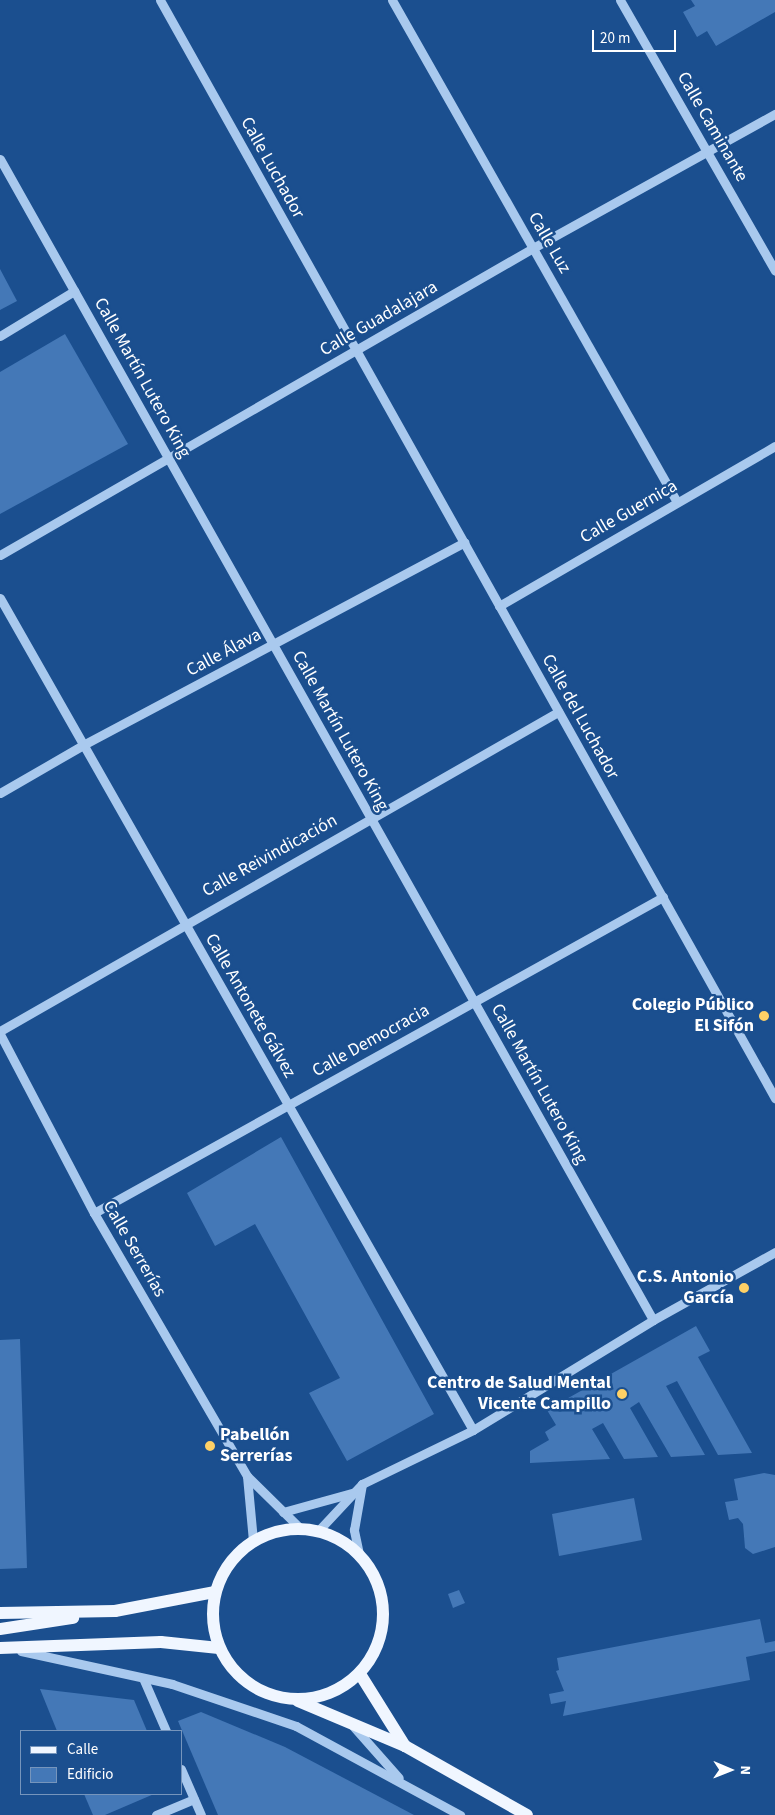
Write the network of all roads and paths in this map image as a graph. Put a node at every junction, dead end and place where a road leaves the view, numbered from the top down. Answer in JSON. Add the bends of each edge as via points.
{"nodes":[{"id":1,"x":160,"y":0,"type":"edge"},
{"id":2,"x":392,"y":0,"type":"edge"},
{"id":3,"x":620,"y":0,"type":"edge"},
{"id":4,"x":775,"y":114,"type":"edge"},
{"id":5,"x":707,"y":152,"type":"junction"},
{"id":6,"x":0,"y":159,"type":"edge"},
{"id":7,"x":533,"y":248,"type":"junction"},
{"id":8,"x":775,"y":270,"type":"edge"},
{"id":9,"x":74,"y":291,"type":"junction"},
{"id":10,"x":0,"y":336,"type":"edge"},
{"id":11,"x":356,"y":351,"type":"junction"},
{"id":12,"x":775,"y":446,"type":"edge"},
{"id":13,"x":168,"y":459,"type":"junction"},
{"id":14,"x":678,"y":502,"type":"junction"},
{"id":15,"x":464,"y":542,"type":"junction"},
{"id":16,"x":0,"y":555,"type":"edge"},
{"id":17,"x":0,"y":598,"type":"edge"},
{"id":18,"x":499,"y":606,"type":"junction"},
{"id":19,"x":274,"y":646,"type":"junction"},
{"id":20,"x":558,"y":712,"type":"junction"},
{"id":21,"x":83,"y":745,"type":"junction"},
{"id":22,"x":0,"y":793,"type":"edge"},
{"id":23,"x":370,"y":818,"type":"junction"},
{"id":24,"x":663,"y":897,"type":"junction"},
{"id":25,"x":184,"y":923,"type":"junction"},
{"id":26,"x":474,"y":1002,"type":"junction"},
{"id":27,"x":0,"y":1033,"type":"edge"},
{"id":28,"x":775,"y":1098,"type":"edge"},
{"id":29,"x":288,"y":1105,"type":"junction"},
{"id":30,"x":94,"y":1213,"type":"junction"},
{"id":31,"x":775,"y":1252,"type":"edge"},
{"id":32,"x":652,"y":1320,"type":"junction"},
{"id":33,"x":473,"y":1430,"type":"junction"},
{"id":34,"x":248,"y":1476,"type":"junction"},
{"id":35,"x":362,"y":1484,"type":"junction"},
{"id":36,"x":352,"y":1492,"type":"junction"},
{"id":37,"x":283,"y":1512,"type":"junction"},
{"id":38,"x":300,"y":1528,"type":"junction"},
{"id":39,"x":318,"y":1531,"type":"junction"},
{"id":40,"x":253,"y":1541,"type":"junction"},
{"id":41,"x":359,"y":1554,"type":"junction"},
{"id":42,"x":215,"y":1592,"type":"junction"},
{"id":43,"x":115,"y":1611,"type":"junction"},
{"id":44,"x":0,"y":1613,"type":"edge"},
{"id":45,"x":0,"y":1629,"type":"edge"},
{"id":46,"x":4,"y":1648,"type":"edge"},
{"id":47,"x":219,"y":1648,"type":"junction"},
{"id":48,"x":360,"y":1674,"type":"junction"},
{"id":49,"x":143,"y":1678,"type":"junction"},
{"id":50,"x":298,"y":1701,"type":"junction"},
{"id":51,"x":352,"y":1724,"type":"junction"},
{"id":52,"x":166,"y":1730,"type":"edge"},
{"id":53,"x":405,"y":1746,"type":"junction"},
{"id":54,"x":182,"y":1771,"type":"edge"},
{"id":55,"x":403,"y":1782,"type":"junction"},
{"id":56,"x":194,"y":1799,"type":"junction"},
{"id":57,"x":156,"y":1815,"type":"edge"},
{"id":58,"x":201,"y":1815,"type":"edge"},
{"id":59,"x":460,"y":1815,"type":"edge"},
{"id":60,"x":527,"y":1815,"type":"edge"}],
"edges":[{"from":1,"to":11,"type":"street","name":"Calle Luchador"},
{"from":2,"to":7,"type":"street","name":"Calle Luz"},
{"from":3,"to":5,"type":"street","name":"Calle Caminante"},
{"from":4,"to":5,"type":"street","name":"Calle Guadalajara"},
{"from":5,"to":7,"type":"street","name":"Calle Guadalajara"},
{"from":5,"to":8,"type":"street","name":"Calle Caminante"},
{"from":6,"to":9,"type":"street","name":"Calle Martín Lutero King"},
{"from":7,"to":11,"type":"street","name":"Calle Guadalajara"},
{"from":7,"to":14,"type":"street","name":"Calle Luz"},
{"from":9,"to":10,"type":"street"},
{"from":9,"to":13,"type":"street","name":"Calle Martín Lutero King"},
{"from":11,"to":13,"type":"street","name":"Calle Guadalajara"},
{"from":11,"to":15,"type":"street","name":"Calle del Luchador"},
{"from":12,"to":14,"type":"street","name":"Calle Guernica"},
{"from":13,"to":16,"type":"street","name":"Calle Guadalajara"},
{"from":13,"to":19,"type":"street","name":"Calle Martín Lutero King"},
{"from":14,"to":18,"type":"street","name":"Calle Guernica"},
{"from":15,"to":18,"type":"street","name":"Calle del Luchador"},
{"from":15,"to":19,"type":"street","name":"Calle Álava"},
{"from":17,"to":21,"type":"street","name":"Calle Antonete Gálvez"},
{"from":18,"to":20,"type":"street","name":"Calle del Luchador"},
{"from":19,"to":21,"type":"street","name":"Calle Álava"},
{"from":19,"to":23,"type":"street","name":"Calle Martín Lutero King"},
{"from":20,"to":23,"type":"street","name":"Calle Reivindicación"},
{"from":20,"to":24,"type":"street","name":"Calle del Luchador"},
{"from":21,"to":22,"type":"street","name":"Calle Álava"},
{"from":21,"to":25,"type":"street","name":"Calle Antonete Gálvez"},
{"from":23,"to":25,"type":"street","name":"Calle Reivindicación"},
{"from":23,"to":26,"type":"street","name":"Calle Martín Lutero King"},
{"from":24,"to":26,"type":"street","name":"Calle Democracia"},
{"from":24,"to":28,"type":"street","name":"Calle del Luchador"},
{"from":25,"to":27,"type":"street","name":"Calle Reivindicación"},
{"from":25,"to":29,"type":"street","name":"Calle Antonete Gálvez"},
{"from":26,"to":29,"type":"street","name":"Calle Democracia"},
{"from":26,"to":32,"type":"street","name":"Calle Martín Lutero King"},
{"from":27,"to":30,"type":"street","name":"Calle Serrerías"},
{"from":29,"to":30,"type":"street","name":"Calle Democracia"},
{"from":29,"to":33,"type":"street","name":"Calle Antonete Gálvez"},
{"from":30,"to":34,"type":"street","name":"Calle Serrerías"},
{"from":31,"to":32,"type":"street"},
{"from":32,"to":33,"type":"street"},
{"from":33,"to":35,"type":"street"},
{"from":34,"to":37,"type":"street"},
{"from":34,"to":40,"type":"street"},
{"from":35,"to":36,"type":"street"},
{"from":35,"to":41,"type":"street","via":[[354,1530]]},
{"from":36,"to":37,"type":"street"},
{"from":36,"to":39,"type":"street"},
{"from":37,"to":38,"type":"street"},
{"from":38,"to":39,"type":"main road"},
{"from":38,"to":40,"type":"main road","via":[[275,1531]]},
{"from":39,"to":41,"type":"main road","via":[[340,1539]]},
{"from":40,"to":42,"type":"main road","via":[[223,1572]]},
{"from":41,"to":48,"type":"main road","via":[[377,1582],[384,1614],[378,1646]]},
{"from":42,"to":43,"type":"main road"},
{"from":42,"to":47,"type":"main road","via":[[212,1620]]},
{"from":43,"to":44,"type":"main road"},
{"from":43,"to":45,"type":"main road"},
{"from":46,"to":47,"type":"main road","via":[[161,1642]]},
{"from":46,"to":49,"type":"street"},
{"from":47,"to":50,"type":"main road","via":[[238,1676],[258,1690]]},
{"from":48,"to":50,"type":"main road","via":[[332,1694]]},
{"from":48,"to":53,"type":"main road"},
{"from":49,"to":52,"type":"street"},
{"from":49,"to":55,"type":"street","via":[[172,1684],[296,1726]]},
{"from":50,"to":51,"type":"main road"},
{"from":51,"to":53,"type":"main road"},
{"from":51,"to":55,"type":"street"},
{"from":53,"to":60,"type":"main road"},
{"from":54,"to":56,"type":"street"},
{"from":55,"to":59,"type":"street"},
{"from":56,"to":57,"type":"street"},
{"from":56,"to":58,"type":"street"}]}
